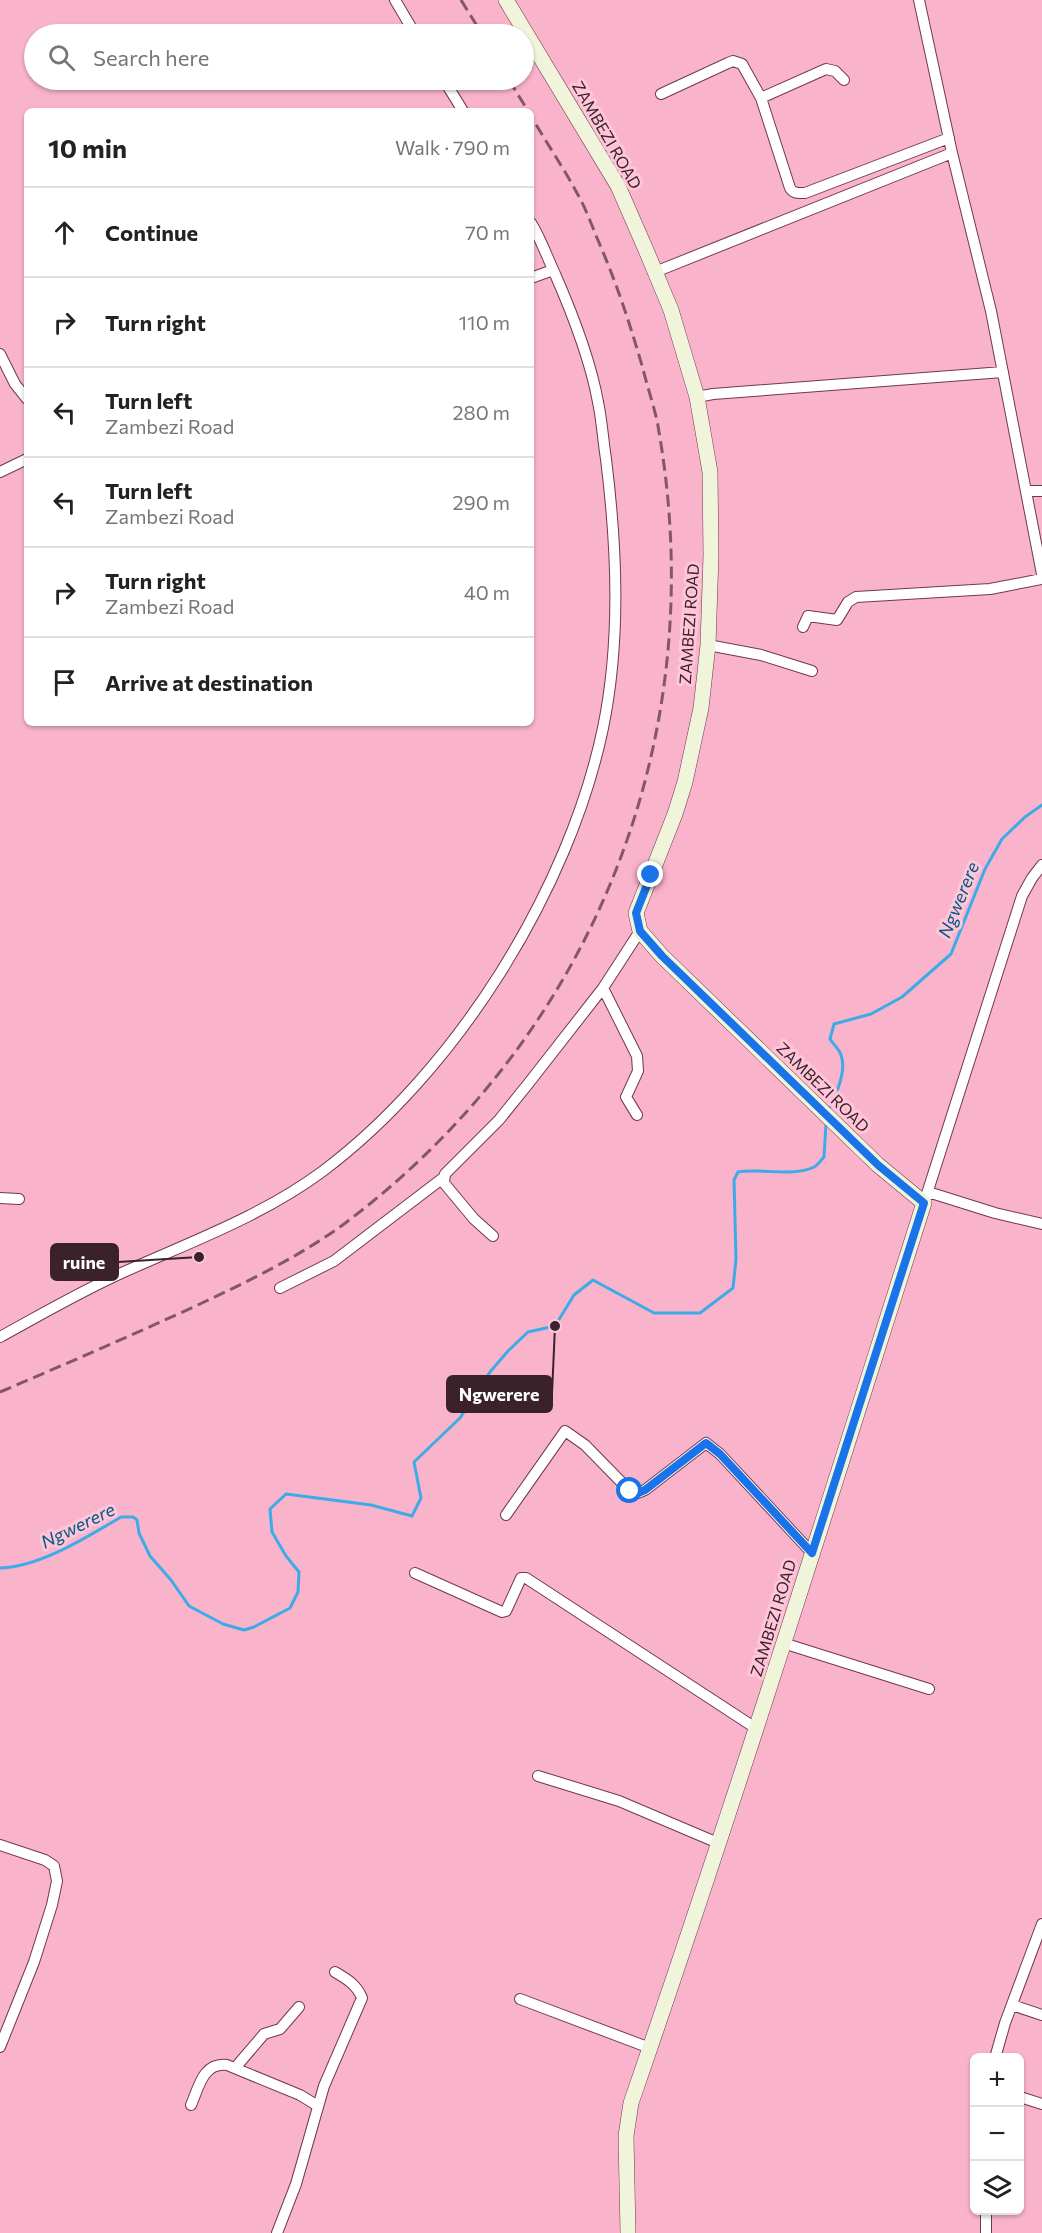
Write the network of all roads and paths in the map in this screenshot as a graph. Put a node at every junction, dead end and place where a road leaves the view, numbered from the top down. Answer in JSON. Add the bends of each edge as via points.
{"nodes":[{"id":1,"x":395,"y":0,"type":"edge"},
{"id":2,"x":506,"y":0,"type":"edge"},
{"id":3,"x":919,"y":0,"type":"edge"},
{"id":4,"x":409,"y":24,"type":"edge"},
{"id":5,"x":520,"y":24,"type":"edge"},
{"id":6,"x":534,"y":46,"type":"edge"},
{"id":7,"x":844,"y":80,"type":"dead end"},
{"id":8,"x":450,"y":90,"type":"edge"},
{"id":9,"x":661,"y":94,"type":"dead end"},
{"id":10,"x":761,"y":98,"type":"junction"},
{"id":11,"x":461,"y":108,"type":"edge"},
{"id":12,"x":949,"y":138,"type":"junction"},
{"id":13,"x":952,"y":153,"type":"junction"},
{"id":14,"x":534,"y":229,"type":"edge"},
{"id":15,"x":553,"y":270,"type":"junction"},
{"id":16,"x":655,"y":272,"type":"junction"},
{"id":17,"x":534,"y":277,"type":"edge"},
{"id":18,"x":0,"y":354,"type":"edge"},
{"id":19,"x":1003,"y":372,"type":"junction"},
{"id":20,"x":24,"y":395,"type":"edge"},
{"id":21,"x":697,"y":397,"type":"junction"},
{"id":22,"x":24,"y":460,"type":"edge"},
{"id":23,"x":0,"y":472,"type":"edge"},
{"id":24,"x":1026,"y":491,"type":"junction"},
{"id":25,"x":1042,"y":491,"type":"edge"},
{"id":26,"x":1042,"y":574,"type":"edge"},
{"id":27,"x":1042,"y":579,"type":"edge"},
{"id":28,"x":803,"y":627,"type":"dead end"},
{"id":29,"x":708,"y":645,"type":"junction"},
{"id":30,"x":812,"y":671,"type":"dead end"},
{"id":31,"x":1042,"y":864,"type":"edge"},
{"id":32,"x":640,"y":931,"type":"junction"},
{"id":33,"x":603,"y":988,"type":"junction"},
{"id":34,"x":637,"y":1115,"type":"dead end"},
{"id":35,"x":443,"y":1178,"type":"junction"},
{"id":36,"x":0,"y":1198,"type":"edge"},
{"id":37,"x":926,"y":1198,"type":"junction"},
{"id":38,"x":19,"y":1199,"type":"dead end"},
{"id":39,"x":1042,"y":1224,"type":"edge"},
{"id":40,"x":493,"y":1236,"type":"dead end"},
{"id":41,"x":280,"y":1288,"type":"dead end"},
{"id":42,"x":0,"y":1337,"type":"edge"},
{"id":43,"x":506,"y":1515,"type":"dead end"},
{"id":44,"x":812,"y":1553,"type":"junction"},
{"id":45,"x":415,"y":1573,"type":"dead end"},
{"id":46,"x":783,"y":1643,"type":"junction"},
{"id":47,"x":929,"y":1689,"type":"dead end"},
{"id":48,"x":757,"y":1729,"type":"junction"},
{"id":49,"x":538,"y":1776,"type":"dead end"},
{"id":50,"x":718,"y":1843,"type":"junction"},
{"id":51,"x":0,"y":1845,"type":"edge"},
{"id":52,"x":1042,"y":1924,"type":"edge"},
{"id":53,"x":335,"y":1972,"type":"dead end"},
{"id":54,"x":520,"y":1999,"type":"dead end"},
{"id":55,"x":1012,"y":2005,"type":"junction"},
{"id":56,"x":299,"y":2007,"type":"dead end"},
{"id":57,"x":1042,"y":2014,"type":"edge"},
{"id":58,"x":0,"y":2047,"type":"edge"},
{"id":59,"x":650,"y":2048,"type":"junction"},
{"id":60,"x":998,"y":2053,"type":"edge"},
{"id":61,"x":235,"y":2068,"type":"junction"},
{"id":62,"x":1024,"y":2098,"type":"edge"},
{"id":63,"x":1042,"y":2104,"type":"edge"},
{"id":64,"x":191,"y":2105,"type":"dead end"},
{"id":65,"x":318,"y":2106,"type":"junction"},
{"id":66,"x":987,"y":2215,"type":"edge"},
{"id":67,"x":277,"y":2233,"type":"edge"},
{"id":68,"x":628,"y":2233,"type":"edge"},
{"id":69,"x":986,"y":2233,"type":"edge"}],
"edges":[{"from":1,"to":4,"type":"street"},
{"from":2,"to":5,"type":"main road","name":"ZAMBEZI ROAD"},
{"from":3,"to":12,"type":"street"},
{"from":6,"to":16,"type":"main road","name":"ZAMBEZI ROAD","via":[[618,186]]},
{"from":7,"to":10,"type":"street","via":[[826,69]]},
{"from":8,"to":11,"type":"street"},
{"from":9,"to":10,"type":"street","via":[[734,61],[742,64]]},
{"from":10,"to":12,"type":"street","via":[[790,188],[798,194]]},
{"from":12,"to":13,"type":"street"},
{"from":13,"to":16,"type":"street"},
{"from":13,"to":19,"type":"street"},
{"from":14,"to":15,"type":"street"},
{"from":15,"to":17,"type":"street"},
{"from":15,"to":42,"type":"street","via":[[576,326],[598,403],[612,508],[615,629],[604,725],[595,764],[571,834],[542,900],[462,1028],[426,1073],[362,1139],[278,1200],[91,1287]]},
{"from":16,"to":21,"type":"main road","name":"ZAMBEZI ROAD","via":[[671,310]]},
{"from":18,"to":20,"type":"street"},
{"from":19,"to":21,"type":"street"},
{"from":19,"to":24,"type":"street"},
{"from":21,"to":29,"type":"main road","name":"ZAMBEZI ROAD","via":[[710,472]]},
{"from":22,"to":23,"type":"street"},
{"from":24,"to":25,"type":"street"},
{"from":24,"to":26,"type":"street"},
{"from":27,"to":28,"type":"street","via":[[990,589],[856,597],[837,620],[808,616]]},
{"from":29,"to":30,"type":"street","via":[[761,655]]},
{"from":29,"to":32,"type":"main road","name":"ZAMBEZI ROAD","via":[[693,748],[675,814],[636,913]]},
{"from":31,"to":37,"type":"street","via":[[1022,896]]},
{"from":32,"to":33,"type":"street"},
{"from":32,"to":37,"type":"main road","name":"ZAMBEZI ROAD","via":[[878,1165]]},
{"from":33,"to":34,"type":"street","via":[[637,1056],[638,1071],[626,1097]]},
{"from":33,"to":35,"type":"street","via":[[499,1120]]},
{"from":35,"to":40,"type":"street","via":[[454,1196]]},
{"from":35,"to":41,"type":"street","via":[[334,1261]]},
{"from":36,"to":38,"type":"street"},
{"from":37,"to":39,"type":"street"},
{"from":37,"to":44,"type":"main road","name":"ZAMBEZI ROAD"},
{"from":43,"to":44,"type":"street","via":[[565,1431],[585,1445],[630,1491],[638,1493],[706,1443]]},
{"from":44,"to":46,"type":"main road","name":"ZAMBEZI ROAD"},
{"from":45,"to":48,"type":"street","via":[[502,1612],[506,1611],[521,1578],[526,1578]]},
{"from":46,"to":47,"type":"street"},
{"from":46,"to":48,"type":"main road","name":"ZAMBEZI ROAD"},
{"from":48,"to":50,"type":"main road","name":"ZAMBEZI ROAD"},
{"from":49,"to":50,"type":"street","via":[[619,1801]]},
{"from":50,"to":59,"type":"main road","name":"ZAMBEZI ROAD"},
{"from":51,"to":58,"type":"street","via":[[54,1866],[57,1881],[34,1962]]},
{"from":52,"to":55,"type":"street"},
{"from":53,"to":65,"type":"street","via":[[351,1981],[362,1998]]},
{"from":54,"to":59,"type":"street"},
{"from":55,"to":57,"type":"street"},
{"from":55,"to":60,"type":"street"},
{"from":56,"to":61,"type":"street","via":[[280,2029],[264,2034]]},
{"from":59,"to":68,"type":"main road","name":"ZAMBEZI ROAD","via":[[631,2103],[626,2136]]},
{"from":61,"to":64,"type":"street","via":[[212,2066]]},
{"from":61,"to":65,"type":"street"},
{"from":62,"to":63,"type":"street"},
{"from":65,"to":67,"type":"street","via":[[296,2184]]},
{"from":66,"to":69,"type":"street"}]}
